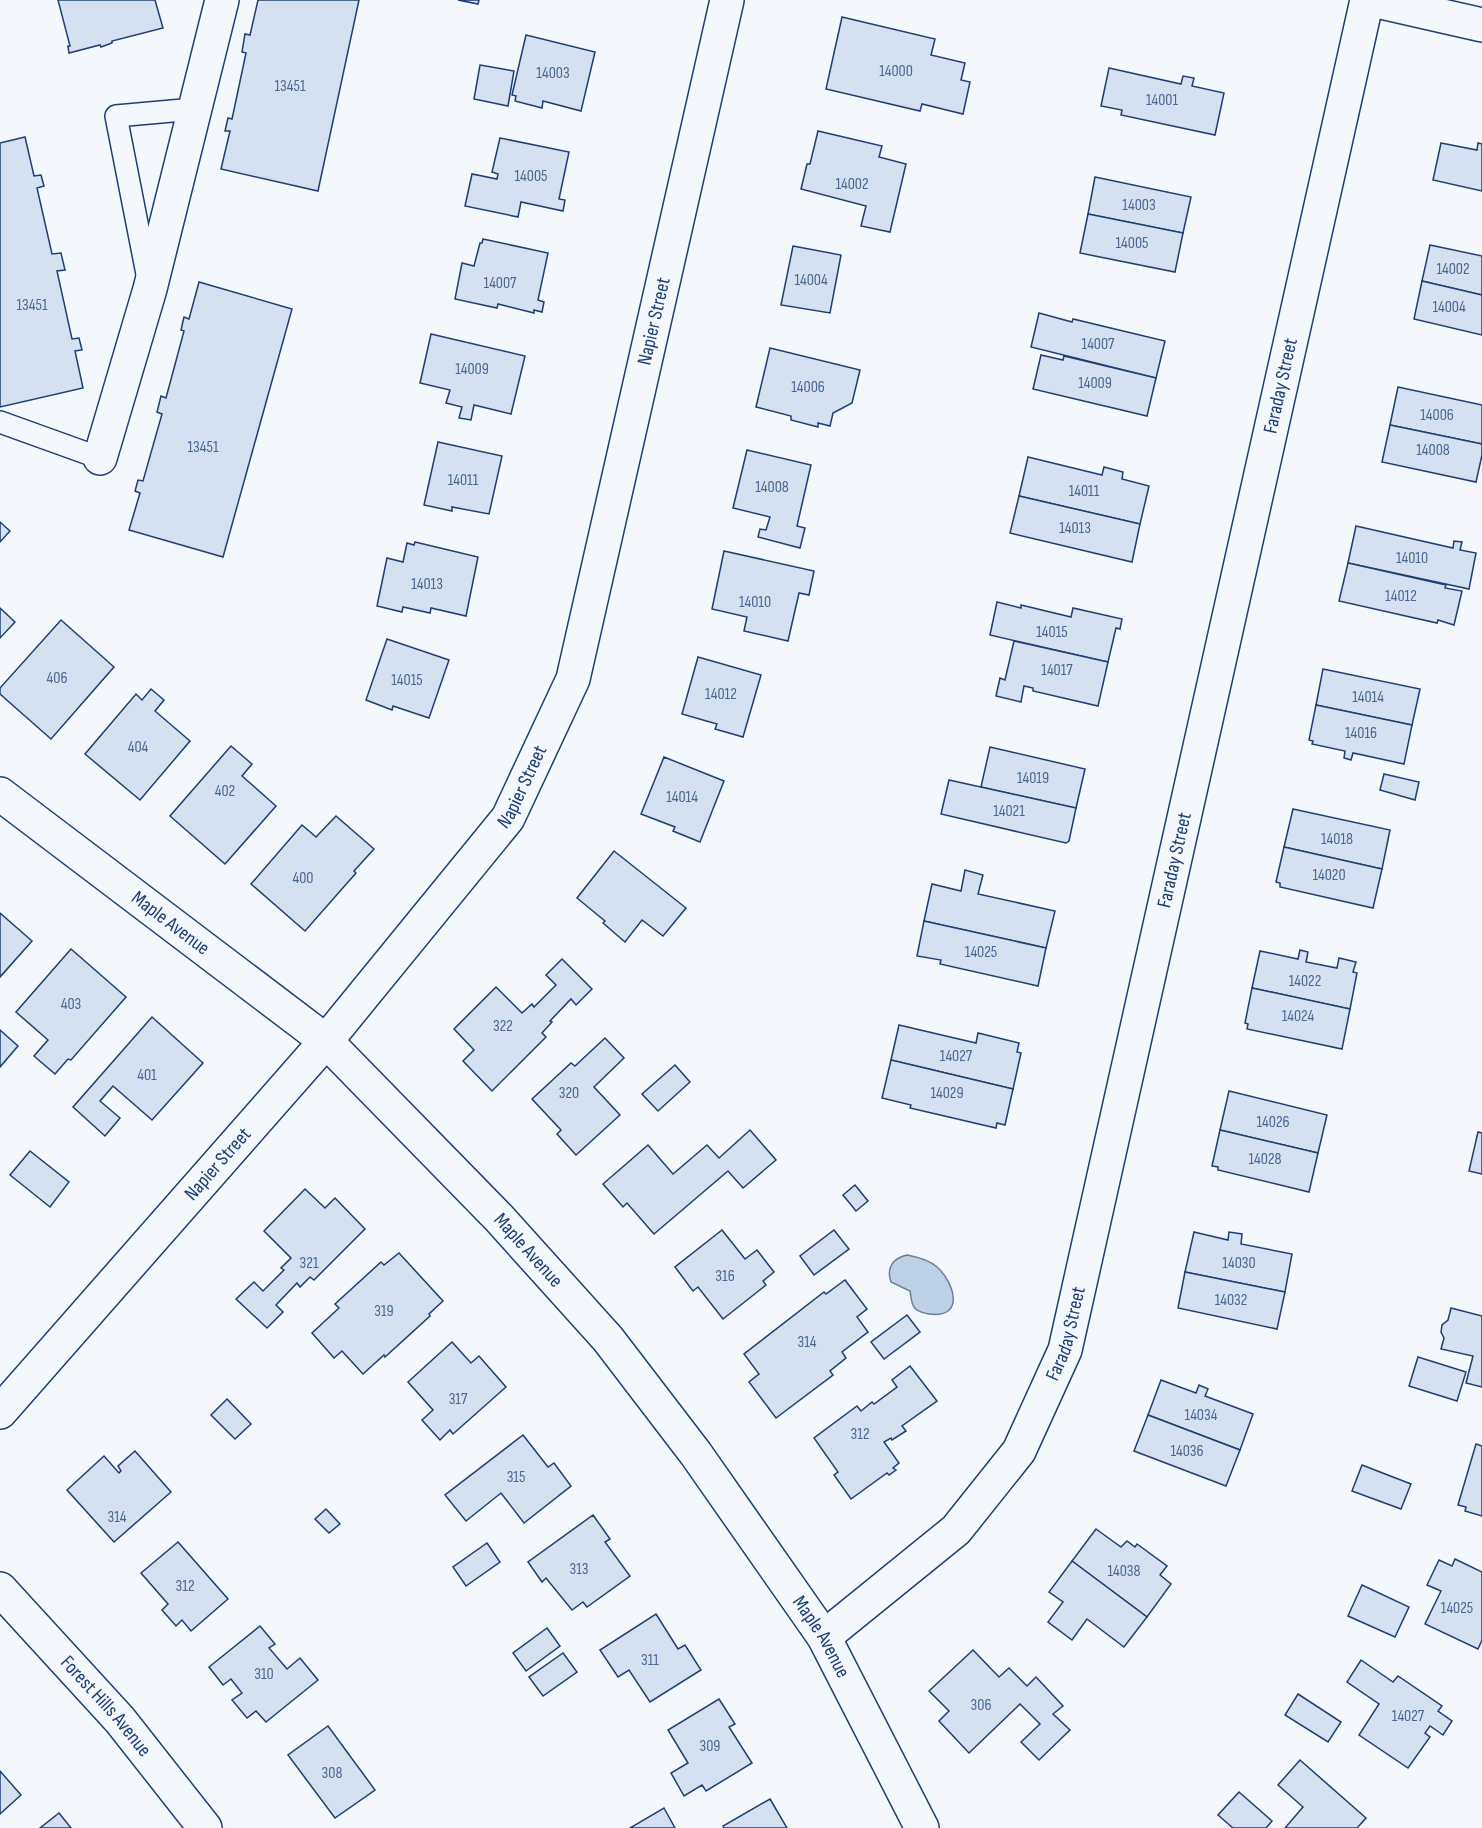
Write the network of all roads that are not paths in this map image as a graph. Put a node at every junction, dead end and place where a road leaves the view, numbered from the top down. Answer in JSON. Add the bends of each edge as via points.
{"nodes":[{"id":1,"x":222,"y":0,"type":"edge"},
{"id":2,"x":727,"y":0,"type":"edge"},
{"id":3,"x":1367,"y":0,"type":"edge"},
{"id":4,"x":1372,"y":0,"type":"edge"},
{"id":5,"x":1482,"y":25,"type":"edge"},
{"id":6,"x":194,"y":109,"type":"junction"},
{"id":7,"x":150,"y":289,"type":"junction"},
{"id":8,"x":0,"y":422,"type":"edge"},
{"id":9,"x":100,"y":458,"type":"joint"},
{"id":10,"x":0,"y":794,"type":"edge"},
{"id":11,"x":326,"y":1041,"type":"junction"},
{"id":12,"x":0,"y":1412,"type":"edge"},
{"id":13,"x":0,"y":1589,"type":"edge"},
{"id":14,"x":824,"y":1637,"type":"junction"},
{"id":15,"x":206,"y":1828,"type":"edge"},
{"id":16,"x":922,"y":1828,"type":"edge"}],
"edges":[{"from":1,"to":6,"type":"street"},
{"from":2,"to":11,"type":"street","name":"Napier Street","via":[[573,679],[508,818]]},
{"from":3,"to":14,"type":"street","name":"Faraday Street","via":[[1065,1350],[1019,1451],[956,1530]]},
{"from":4,"to":5,"type":"street"},
{"from":6,"to":7,"type":"street"},
{"from":6,"to":7,"type":"lane","via":[[116,116]]},
{"from":7,"to":9,"type":"street"},
{"from":8,"to":9,"type":"lane"},
{"from":10,"to":11,"type":"street","name":"Maple Avenue"},
{"from":11,"to":12,"type":"street","name":"Napier Street"},
{"from":11,"to":14,"type":"street","name":"Maple Avenue","via":[[499,1218],[608,1339],[696,1454]]},
{"from":13,"to":15,"type":"street","name":"Forest Hills Avenue","via":[[120,1720]]},
{"from":14,"to":16,"type":"street","name":"Maple Avenue"}]}
